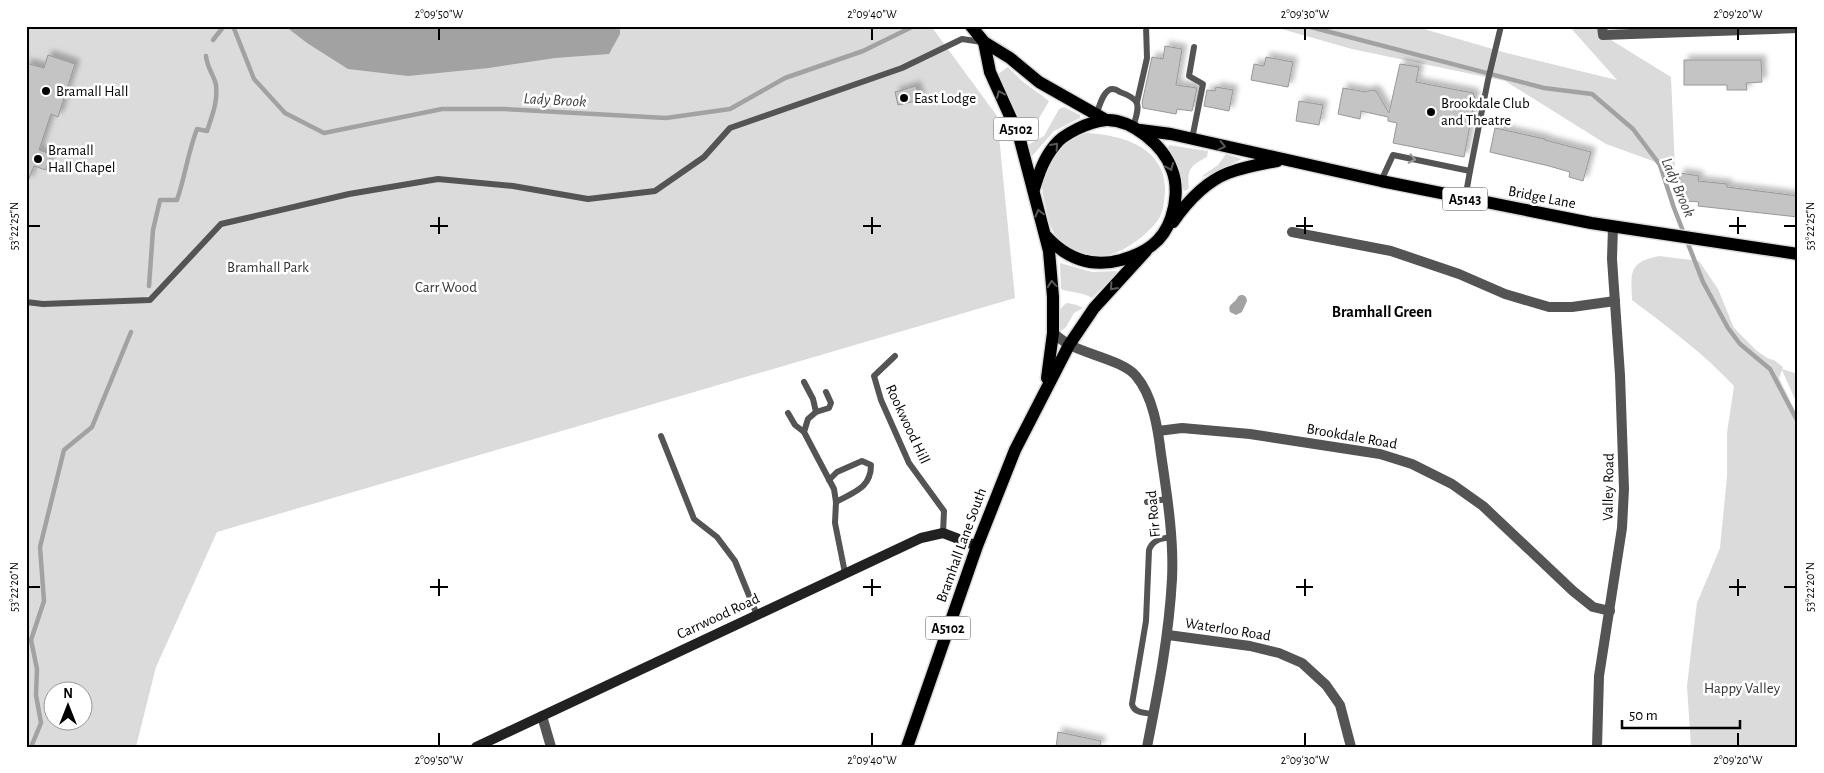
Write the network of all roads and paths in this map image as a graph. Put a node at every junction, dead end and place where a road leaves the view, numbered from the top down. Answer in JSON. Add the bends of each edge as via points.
{"nodes":[{"id":1,"x":1146,"y":26,"type":"edge"},
{"id":2,"x":1501,"y":26,"type":"edge"},
{"id":3,"x":1602,"y":26,"type":"edge"},
{"id":4,"x":972,"y":28,"type":"edge"},
{"id":5,"x":1798,"y":28,"type":"edge"},
{"id":6,"x":1686,"y":29,"type":"edge"},
{"id":7,"x":984,"y":42,"type":"junction"},
{"id":8,"x":1194,"y":47,"type":"dead end"},
{"id":9,"x":1137,"y":102,"type":"junction"},
{"id":10,"x":1101,"y":118,"type":"junction"},
{"id":11,"x":1136,"y":129,"type":"junction"},
{"id":12,"x":1192,"y":139,"type":"junction"},
{"id":13,"x":1282,"y":160,"type":"junction"},
{"id":14,"x":1470,"y":171,"type":"junction"},
{"id":15,"x":1381,"y":181,"type":"junction"},
{"id":16,"x":1034,"y":189,"type":"junction"},
{"id":17,"x":1465,"y":199,"type":"junction"},
{"id":18,"x":1613,"y":227,"type":"junction"},
{"id":19,"x":1167,"y":231,"type":"junction"},
{"id":20,"x":1292,"y":232,"type":"dead end"},
{"id":21,"x":1046,"y":236,"type":"junction"},
{"id":22,"x":1146,"y":251,"type":"junction"},
{"id":23,"x":1798,"y":254,"type":"edge"},
{"id":24,"x":1615,"y":301,"type":"junction"},
{"id":25,"x":26,"y":302,"type":"edge"},
{"id":26,"x":1053,"y":333,"type":"junction"},
{"id":27,"x":1069,"y":345,"type":"junction"},
{"id":28,"x":895,"y":356,"type":"dead end"},
{"id":29,"x":804,"y":382,"type":"dead end"},
{"id":30,"x":1046,"y":387,"type":"junction"},
{"id":31,"x":826,"y":392,"type":"dead end"},
{"id":32,"x":816,"y":412,"type":"junction"},
{"id":33,"x":788,"y":413,"type":"dead end"},
{"id":34,"x":1158,"y":431,"type":"junction"},
{"id":35,"x":804,"y":432,"type":"junction"},
{"id":36,"x":661,"y":436,"type":"dead end"},
{"id":37,"x":829,"y":480,"type":"junction"},
{"id":38,"x":1167,"y":499,"type":"junction"},
{"id":39,"x":836,"y":502,"type":"junction"},
{"id":40,"x":1146,"y":502,"type":"dead end"},
{"id":41,"x":942,"y":533,"type":"junction"},
{"id":42,"x":1171,"y":537,"type":"junction"},
{"id":43,"x":977,"y":546,"type":"junction"},
{"id":44,"x":845,"y":573,"type":"junction"},
{"id":45,"x":1610,"y":611,"type":"junction"},
{"id":46,"x":757,"y":615,"type":"junction"},
{"id":47,"x":1168,"y":635,"type":"junction"},
{"id":48,"x":1153,"y":714,"type":"junction"},
{"id":49,"x":542,"y":716,"type":"junction"},
{"id":50,"x":476,"y":747,"type":"edge"},
{"id":51,"x":551,"y":747,"type":"edge"},
{"id":52,"x":907,"y":747,"type":"edge"},
{"id":53,"x":1147,"y":747,"type":"edge"},
{"id":54,"x":1351,"y":747,"type":"edge"},
{"id":55,"x":1597,"y":747,"type":"edge"}],
"edges":[{"from":1,"to":9,"type":"lane","via":[[1147,58]]},
{"from":2,"to":14,"type":"lane"},
{"from":3,"to":6,"type":"street","via":[[1603,35]]},
{"from":4,"to":7,"type":"main road","number":"A5102"},
{"from":5,"to":6,"type":"street"},
{"from":7,"to":10,"type":"main road","number":"A5102","via":[[1039,82]]},
{"from":16,"to":7,"type":"main road","number":"A5102","one_way":true,"via":[[1019,136],[990,72]]},
{"from":7,"to":25,"type":"lane","via":[[962,38],[902,68],[730,128],[704,157],[655,191],[588,199],[513,186],[438,179],[349,194],[221,224],[150,300]]},
{"from":8,"to":12,"type":"lane","via":[[1189,76],[1203,84]]},
{"from":9,"to":10,"type":"lane","via":[[1127,94],[1109,90],[1104,95]]},
{"from":9,"to":11,"type":"lane"},
{"from":10,"to":11,"type":"main road","number":"A5143"},
{"from":16,"to":10,"type":"main road","one_way":true,"via":[[1043,161],[1056,143]]},
{"from":11,"to":12,"type":"main road","name":"Bridge Lane","number":"A5143"},
{"from":11,"to":19,"type":"main road","number":"A5143","one_way":true,"via":[[1162,151],[1172,170],[1176,195]]},
{"from":12,"to":13,"type":"main road","name":"Bridge Lane","number":"A5143","one_way":true},
{"from":13,"to":15,"type":"main road","name":"Bridge Lane","number":"A5143"},
{"from":13,"to":19,"type":"main road","name":"Bridge Lane","number":"A5143","via":[[1227,174],[1187,203]]},
{"from":15,"to":14,"type":"lane","one_way":true,"via":[[1393,155]]},
{"from":14,"to":17,"type":"lane"},
{"from":15,"to":17,"type":"main road","name":"Bridge Lane","number":"A5143"},
{"from":21,"to":16,"type":"main road","one_way":true},
{"from":17,"to":18,"type":"main road","name":"Bridge Lane","number":"A5143"},
{"from":18,"to":23,"type":"main road","name":"Bridge Lane","number":"A5143"},
{"from":18,"to":24,"type":"street","name":"Valley Road"},
{"from":19,"to":22,"type":"main road","number":"A5143"},
{"from":20,"to":24,"type":"street","via":[[1391,251],[1459,274],[1504,294],[1549,307]]},
{"from":21,"to":22,"type":"main road","number":"A5143","via":[[1058,248],[1098,263],[1121,260]]},
{"from":26,"to":21,"type":"main road","name":"Bramhall Lane South","number":"A5102","one_way":true,"via":[[1053,297]]},
{"from":22,"to":27,"type":"main road","name":"Bramhall Lane South","number":"A5102","one_way":true,"via":[[1094,308]]},
{"from":24,"to":45,"type":"street","name":"Valley Road","via":[[1624,489]]},
{"from":26,"to":27,"type":"street","name":"Fir Road"},
{"from":26,"to":30,"type":"main road","name":"Bramhall Lane South","number":"A5102"},
{"from":27,"to":30,"type":"main road","name":"Bramhall Lane South","number":"A5102"},
{"from":27,"to":34,"type":"street","name":"Fir Road","via":[[1112,361],[1135,374],[1143,385]]},
{"from":28,"to":41,"type":"lane","name":"Rookwood Hill","via":[[874,376],[909,463],[944,511]]},
{"from":29,"to":32,"type":"lane"},
{"from":30,"to":43,"type":"main road","name":"Bramhall Lane South","number":"A5102","via":[[1015,450]]},
{"from":31,"to":32,"type":"lane","via":[[831,403],[829,408]]},
{"from":32,"to":35,"type":"lane","via":[[808,419]]},
{"from":33,"to":35,"type":"lane"},
{"from":34,"to":38,"type":"street","name":"Fir Road"},
{"from":34,"to":45,"type":"street","name":"Brookdale Road","via":[[1182,428],[1250,434],[1380,454],[1412,464],[1452,484],[1483,506],[1573,591],[1593,607]]},
{"from":35,"to":37,"type":"lane"},
{"from":36,"to":46,"type":"lane","via":[[694,519],[717,537],[735,561]]},
{"from":37,"to":39,"type":"lane"},
{"from":37,"to":39,"type":"lane","via":[[837,472],[862,461],[871,465],[864,487]]},
{"from":38,"to":40,"type":"lane"},
{"from":38,"to":42,"type":"street","name":"Fir Road"},
{"from":39,"to":44,"type":"lane","via":[[835,523]]},
{"from":41,"to":43,"type":"street"},
{"from":41,"to":44,"type":"street","name":"Carrwood Road","via":[[921,538]]},
{"from":42,"to":47,"type":"street","name":"Fir Road"},
{"from":42,"to":48,"type":"lane","via":[[1156,540],[1149,550],[1146,621],[1132,704],[1136,711]]},
{"from":43,"to":52,"type":"main road","name":"Bramhall Lane South","number":"A5102"},
{"from":44,"to":46,"type":"street","name":"Carrwood Road"},
{"from":45,"to":55,"type":"street","name":"Valley Road","via":[[1599,676]]},
{"from":46,"to":49,"type":"street","name":"Carrwood Road"},
{"from":47,"to":48,"type":"street","name":"Fir Road"},
{"from":47,"to":54,"type":"street","name":"Waterloo Road","via":[[1260,648],[1302,663],[1326,685],[1340,705]]},
{"from":48,"to":53,"type":"street","name":"Fir Road"},
{"from":49,"to":50,"type":"street","name":"Carrwood Road"},
{"from":49,"to":51,"type":"street"}]}
